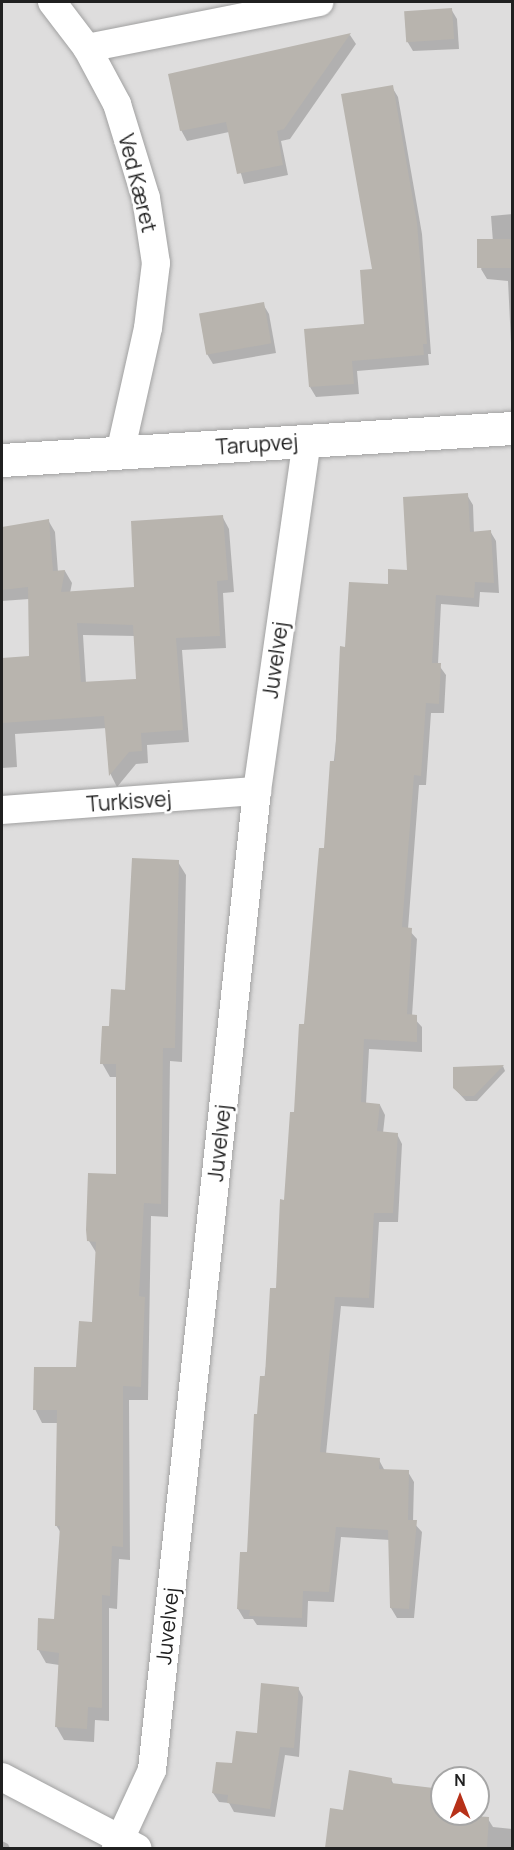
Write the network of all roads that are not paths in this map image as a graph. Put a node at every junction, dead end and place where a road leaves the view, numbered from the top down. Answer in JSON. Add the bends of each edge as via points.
{"nodes":[{"id":1,"x":52,"y":2,"type":"edge"},
{"id":2,"x":318,"y":2,"type":"edge"},
{"id":3,"x":87,"y":48,"type":"junction"},
{"id":4,"x":513,"y":428,"type":"edge"},
{"id":5,"x":307,"y":441,"type":"junction"},
{"id":6,"x":120,"y":453,"type":"junction"},
{"id":7,"x":2,"y":460,"type":"edge"},
{"id":8,"x":257,"y":791,"type":"junction"},
{"id":9,"x":2,"y":810,"type":"edge"},
{"id":10,"x":2,"y":1777,"type":"edge"},
{"id":11,"x":125,"y":1846,"type":"edge"}],
"edges":[{"from":1,"to":3,"type":"street","name":"Ved Kæret"},
{"from":2,"to":3,"type":"street"},
{"from":3,"to":6,"type":"street","name":"Ved Kæret","via":[[117,104],[146,198],[156,263],[148,327]]},
{"from":4,"to":5,"type":"street","name":"Tarupvej"},
{"from":5,"to":6,"type":"street","name":"Tarupvej"},
{"from":5,"to":8,"type":"street","name":"Juvelvej"},
{"from":6,"to":7,"type":"street","name":"Tarupvej"},
{"from":8,"to":9,"type":"street","name":"Turkisvej"},
{"from":8,"to":11,"type":"street","name":"Juvelvej","via":[[152,1770]]},
{"from":10,"to":11,"type":"street"}]}
